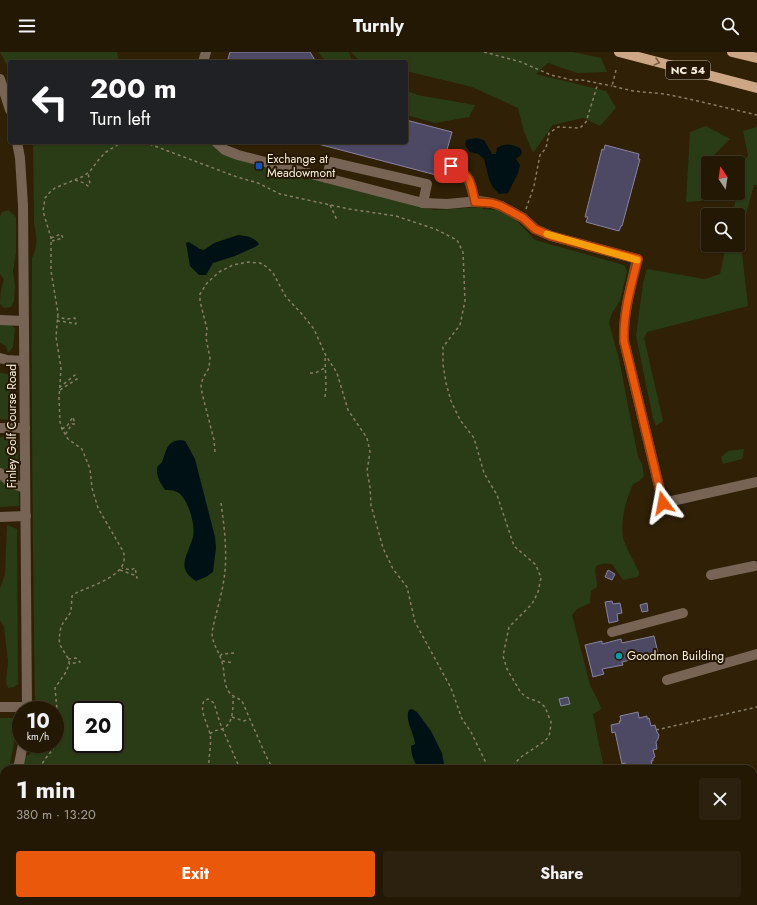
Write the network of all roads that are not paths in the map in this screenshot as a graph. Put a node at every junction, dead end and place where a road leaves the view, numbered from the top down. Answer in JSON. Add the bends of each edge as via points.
{"nodes":[{"id":1,"x":619,"y":52,"type":"edge"},
{"id":2,"x":732,"y":52,"type":"edge"},
{"id":3,"x":757,"y":58,"type":"edge"},
{"id":4,"x":1,"y":83,"type":"edge"},
{"id":5,"x":757,"y":88,"type":"edge"},
{"id":6,"x":8,"y":104,"type":"edge"},
{"id":7,"x":18,"y":144,"type":"edge"},
{"id":8,"x":218,"y":144,"type":"edge"},
{"id":9,"x":444,"y":163,"type":"dead end"},
{"id":10,"x":326,"y":178,"type":"junction"},
{"id":11,"x":475,"y":202,"type":"junction"},
{"id":12,"x":423,"y":203,"type":"junction"},
{"id":13,"x":0,"y":320,"type":"edge"},
{"id":14,"x":24,"y":321,"type":"junction"},
{"id":15,"x":0,"y":358,"type":"edge"},
{"id":16,"x":24,"y":361,"type":"junction"},
{"id":17,"x":0,"y":428,"type":"edge"},
{"id":18,"x":25,"y":428,"type":"junction"},
{"id":19,"x":0,"y":473,"type":"edge"},
{"id":20,"x":757,"y":482,"type":"edge"},
{"id":21,"x":25,"y":488,"type":"junction"},
{"id":22,"x":26,"y":516,"type":"junction"},
{"id":23,"x":0,"y":517,"type":"edge"},
{"id":24,"x":754,"y":566,"type":"dead end"},
{"id":25,"x":711,"y":575,"type":"dead end"},
{"id":26,"x":683,"y":613,"type":"dead end"},
{"id":27,"x":612,"y":632,"type":"dead end"},
{"id":28,"x":757,"y":654,"type":"edge"},
{"id":29,"x":667,"y":680,"type":"dead end"},
{"id":30,"x":27,"y":701,"type":"edge"},
{"id":31,"x":0,"y":707,"type":"edge"},
{"id":32,"x":12,"y":708,"type":"edge"},
{"id":33,"x":21,"y":753,"type":"edge"},
{"id":34,"x":19,"y":765,"type":"edge"}],
"edges":[{"from":1,"to":5,"type":"main road","number":"NC 54","one_way":true},
{"from":2,"to":3,"type":"main road"},
{"from":4,"to":6,"type":"street"},
{"from":7,"to":14,"type":"street","name":"Finley Golf Course Road","via":[[23,205]]},
{"from":8,"to":10,"type":"street","via":[[238,155]]},
{"from":9,"to":11,"type":"street","via":[[459,169],[469,178]]},
{"from":10,"to":12,"type":"street"},
{"from":10,"to":12,"type":"street","via":[[331,162],[426,184]]},
{"from":11,"to":12,"type":"street"},
{"from":11,"to":20,"type":"street","via":[[501,206],[523,218],[535,229],[551,236],[638,259],[623,328],[624,341],[663,503]]},
{"from":13,"to":14,"type":"street"},
{"from":14,"to":16,"type":"street","name":"Finley Golf Course Road"},
{"from":15,"to":16,"type":"street"},
{"from":16,"to":18,"type":"street","name":"Finley Golf Course Road"},
{"from":17,"to":18,"type":"street"},
{"from":18,"to":21,"type":"street","name":"Finley Golf Course Road"},
{"from":19,"to":21,"type":"street","via":[[11,483]]},
{"from":21,"to":22,"type":"street","name":"Finley Golf Course Road"},
{"from":22,"to":23,"type":"street"},
{"from":22,"to":30,"type":"street","name":"Finley Golf Course Road"},
{"from":24,"to":25,"type":"street"},
{"from":26,"to":27,"type":"street"},
{"from":28,"to":29,"type":"street"},
{"from":31,"to":32,"type":"street"},
{"from":33,"to":34,"type":"street"}]}
